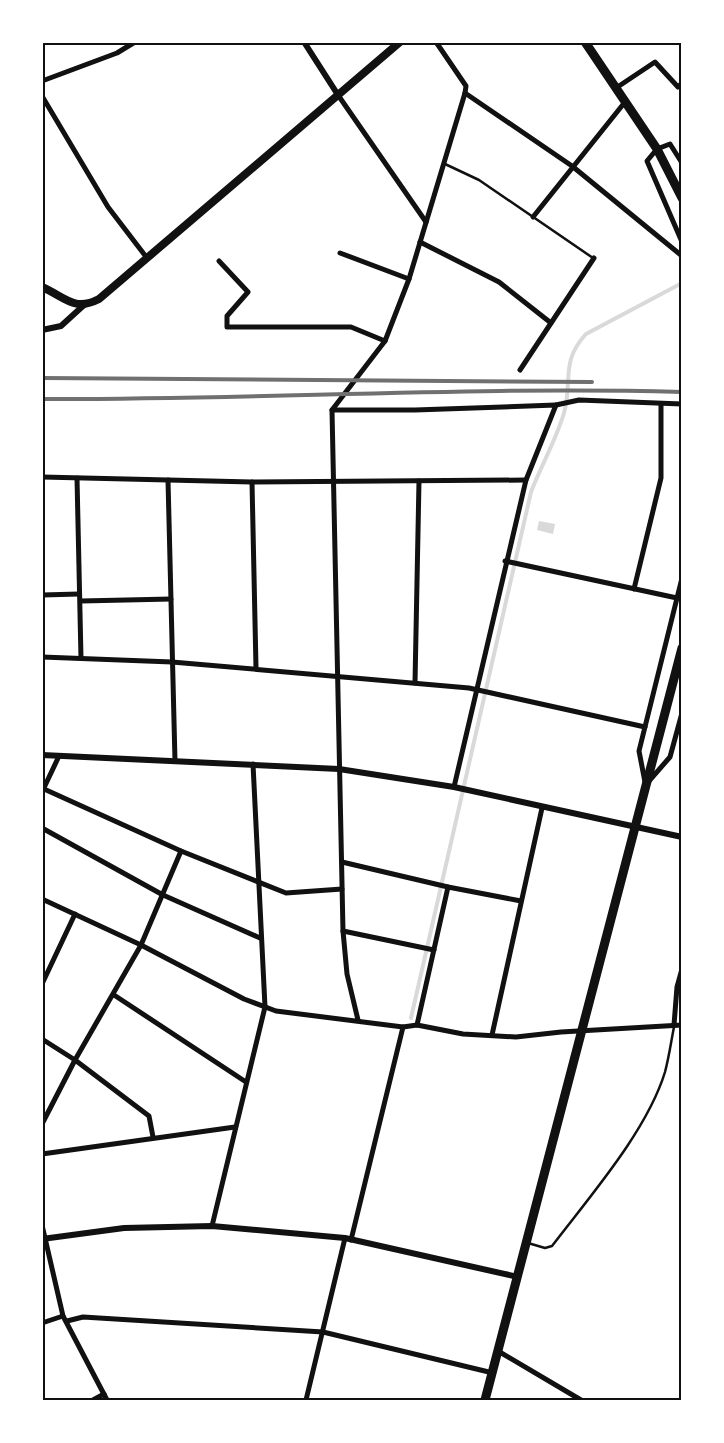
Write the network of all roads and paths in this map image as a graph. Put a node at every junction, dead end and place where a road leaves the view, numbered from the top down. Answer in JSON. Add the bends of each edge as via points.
{"nodes":[{"id":1,"x":304,"y":42,"type":"edge"},
{"id":2,"x":400,"y":42,"type":"edge"},
{"id":3,"x":436,"y":42,"type":"edge"},
{"id":4,"x":585,"y":42,"type":"edge"},
{"id":5,"x":134,"y":43,"type":"edge"},
{"id":6,"x":42,"y":81,"type":"edge"},
{"id":7,"x":682,"y":84,"type":"edge"},
{"id":8,"x":616,"y":88,"type":"junction"},
{"id":9,"x":465,"y":93,"type":"junction"},
{"id":10,"x":338,"y":95,"type":"junction"},
{"id":11,"x":42,"y":96,"type":"edge"},
{"id":12,"x":626,"y":101,"type":"junction"},
{"id":13,"x":657,"y":149,"type":"junction"},
{"id":14,"x":444,"y":164,"type":"junction"},
{"id":15,"x":682,"y":164,"type":"edge"},
{"id":16,"x":572,"y":166,"type":"junction"},
{"id":17,"x":682,"y":198,"type":"edge"},
{"id":18,"x":533,"y":217,"type":"junction"},
{"id":19,"x":426,"y":222,"type":"junction"},
{"id":20,"x":420,"y":242,"type":"junction"},
{"id":21,"x":682,"y":242,"type":"edge"},
{"id":22,"x":340,"y":253,"type":"dead end"},
{"id":23,"x":682,"y":256,"type":"edge"},
{"id":24,"x":147,"y":258,"type":"junction"},
{"id":25,"x":594,"y":258,"type":"joint"},
{"id":26,"x":219,"y":261,"type":"dead end"},
{"id":27,"x":409,"y":279,"type":"junction"},
{"id":28,"x":42,"y":287,"type":"edge"},
{"id":29,"x":84,"y":305,"type":"junction"},
{"id":30,"x":551,"y":322,"type":"junction"},
{"id":31,"x":42,"y":330,"type":"edge"},
{"id":32,"x":385,"y":341,"type":"junction"},
{"id":33,"x":520,"y":370,"type":"dead end"},
{"id":34,"x":661,"y":404,"type":"junction"},
{"id":35,"x":682,"y":404,"type":"edge"},
{"id":36,"x":556,"y":405,"type":"junction"},
{"id":37,"x":332,"y":410,"type":"junction"},
{"id":38,"x":42,"y":477,"type":"edge"},
{"id":39,"x":77,"y":478,"type":"junction"},
{"id":40,"x":168,"y":480,"type":"junction"},
{"id":41,"x":526,"y":480,"type":"junction"},
{"id":42,"x":419,"y":481,"type":"junction"},
{"id":43,"x":252,"y":482,"type":"junction"},
{"id":44,"x":332,"y":482,"type":"junction"},
{"id":45,"x":505,"y":561,"type":"junction"},
{"id":46,"x":682,"y":578,"type":"edge"},
{"id":47,"x":634,"y":589,"type":"junction"},
{"id":48,"x":80,"y":594,"type":"junction"},
{"id":49,"x":42,"y":595,"type":"edge"},
{"id":50,"x":677,"y":598,"type":"junction"},
{"id":51,"x":170,"y":599,"type":"junction"},
{"id":52,"x":81,"y":601,"type":"junction"},
{"id":53,"x":682,"y":648,"type":"edge"},
{"id":54,"x":42,"y":657,"type":"edge"},
{"id":55,"x":81,"y":658,"type":"junction"},
{"id":56,"x":172,"y":662,"type":"junction"},
{"id":57,"x":256,"y":668,"type":"junction"},
{"id":58,"x":338,"y":676,"type":"junction"},
{"id":59,"x":415,"y":682,"type":"junction"},
{"id":60,"x":476,"y":689,"type":"junction"},
{"id":61,"x":682,"y":713,"type":"edge"},
{"id":62,"x":645,"y":727,"type":"junction"},
{"id":63,"x":42,"y":755,"type":"edge"},
{"id":64,"x":59,"y":756,"type":"junction"},
{"id":65,"x":175,"y":761,"type":"junction"},
{"id":66,"x":253,"y":764,"type":"junction"},
{"id":67,"x":339,"y":769,"type":"junction"},
{"id":68,"x":645,"y":785,"type":"junction"},
{"id":69,"x":454,"y":787,"type":"junction"},
{"id":70,"x":43,"y":790,"type":"edge"},
{"id":71,"x":542,"y":808,"type":"junction"},
{"id":72,"x":42,"y":828,"type":"edge"},
{"id":73,"x":634,"y":828,"type":"junction"},
{"id":74,"x":682,"y":837,"type":"edge"},
{"id":75,"x":182,"y":851,"type":"junction"},
{"id":76,"x":342,"y":862,"type":"junction"},
{"id":77,"x":258,"y":882,"type":"junction"},
{"id":78,"x":448,"y":887,"type":"junction"},
{"id":79,"x":342,"y":889,"type":"junction"},
{"id":80,"x":162,"y":896,"type":"junction"},
{"id":81,"x":42,"y":899,"type":"edge"},
{"id":82,"x":521,"y":901,"type":"junction"},
{"id":83,"x":75,"y":914,"type":"junction"},
{"id":84,"x":343,"y":930,"type":"junction"},
{"id":85,"x":260,"y":938,"type":"junction"},
{"id":86,"x":141,"y":945,"type":"junction"},
{"id":87,"x":434,"y":950,"type":"junction"},
{"id":88,"x":682,"y":969,"type":"edge"},
{"id":89,"x":42,"y":984,"type":"edge"},
{"id":90,"x":114,"y":995,"type":"junction"},
{"id":91,"x":264,"y":1007,"type":"junction"},
{"id":92,"x":358,"y":1020,"type":"junction"},
{"id":93,"x":417,"y":1025,"type":"junction"},
{"id":94,"x":674,"y":1025,"type":"junction"},
{"id":95,"x":682,"y":1025,"type":"edge"},
{"id":96,"x":403,"y":1027,"type":"junction"},
{"id":97,"x":581,"y":1030,"type":"junction"},
{"id":98,"x":492,"y":1035,"type":"junction"},
{"id":99,"x":42,"y":1039,"type":"edge"},
{"id":100,"x":76,"y":1060,"type":"junction"},
{"id":101,"x":246,"y":1082,"type":"junction"},
{"id":102,"x":42,"y":1124,"type":"edge"},
{"id":103,"x":235,"y":1127,"type":"junction"},
{"id":104,"x":153,"y":1137,"type":"junction"},
{"id":105,"x":42,"y":1154,"type":"edge"},
{"id":106,"x":42,"y":1225,"type":"edge"},
{"id":107,"x":212,"y":1226,"type":"junction"},
{"id":108,"x":44,"y":1239,"type":"edge"},
{"id":109,"x":348,"y":1239,"type":"junction"},
{"id":110,"x":527,"y":1243,"type":"junction"},
{"id":111,"x":518,"y":1277,"type":"junction"},
{"id":112,"x":63,"y":1316,"type":"junction"},
{"id":113,"x":67,"y":1321,"type":"junction"},
{"id":114,"x":42,"y":1323,"type":"edge"},
{"id":115,"x":323,"y":1332,"type":"junction"},
{"id":116,"x":498,"y":1351,"type":"junction"},
{"id":117,"x":493,"y":1373,"type":"junction"},
{"id":118,"x":104,"y":1394,"type":"junction"},
{"id":119,"x":93,"y":1400,"type":"edge"},
{"id":120,"x":107,"y":1400,"type":"edge"},
{"id":121,"x":306,"y":1400,"type":"edge"},
{"id":122,"x":485,"y":1400,"type":"edge"},
{"id":123,"x":580,"y":1400,"type":"edge"}],
"edges":[{"from":1,"to":10,"type":"street"},
{"from":2,"to":10,"type":"main road"},
{"from":3,"to":9,"type":"street","via":[[466,86]]},
{"from":4,"to":8,"type":"highway"},
{"from":5,"to":6,"type":"street","via":[[100,60]]},
{"from":7,"to":8,"type":"street","via":[[678,86],[655,62]]},
{"from":8,"to":12,"type":"highway"},
{"from":9,"to":14,"type":"street"},
{"from":9,"to":16,"type":"street"},
{"from":10,"to":19,"type":"street"},
{"from":10,"to":24,"type":"main road"},
{"from":11,"to":24,"type":"street","via":[[108,207]]},
{"from":12,"to":13,"type":"highway"},
{"from":12,"to":16,"type":"street"},
{"from":13,"to":15,"type":"street","via":[[670,144]]},
{"from":13,"to":17,"type":"highway"},
{"from":13,"to":21,"type":"street","via":[[647,161]]},
{"from":14,"to":18,"type":"lane","via":[[479,180]]},
{"from":14,"to":19,"type":"street"},
{"from":16,"to":18,"type":"street"},
{"from":16,"to":23,"type":"street"},
{"from":18,"to":25,"type":"lane"},
{"from":19,"to":20,"type":"street"},
{"from":20,"to":27,"type":"street"},
{"from":20,"to":30,"type":"street","via":[[499,282]]},
{"from":22,"to":27,"type":"street"},
{"from":24,"to":29,"type":"main road","via":[[106,294]]},
{"from":25,"to":30,"type":"street"},
{"from":26,"to":32,"type":"street","via":[[248,292],[227,316],[227,327],[351,327]]},
{"from":27,"to":32,"type":"street"},
{"from":28,"to":29,"type":"main road","via":[[67,301]]},
{"from":29,"to":31,"type":"street","via":[[60,326]]},
{"from":30,"to":33,"type":"street"},
{"from":32,"to":37,"type":"street"},
{"from":34,"to":35,"type":"street"},
{"from":34,"to":36,"type":"street","via":[[579,400]]},
{"from":34,"to":47,"type":"street","via":[[661,478]]},
{"from":36,"to":37,"type":"street"},
{"from":36,"to":41,"type":"street"},
{"from":37,"to":44,"type":"street"},
{"from":38,"to":39,"type":"street"},
{"from":39,"to":40,"type":"street"},
{"from":39,"to":48,"type":"street"},
{"from":40,"to":43,"type":"street"},
{"from":40,"to":51,"type":"street"},
{"from":41,"to":42,"type":"street"},
{"from":41,"to":45,"type":"street"},
{"from":42,"to":44,"type":"street"},
{"from":42,"to":59,"type":"street"},
{"from":43,"to":44,"type":"street"},
{"from":43,"to":57,"type":"street"},
{"from":44,"to":58,"type":"street"},
{"from":45,"to":47,"type":"street"},
{"from":45,"to":60,"type":"street"},
{"from":46,"to":50,"type":"street"},
{"from":47,"to":50,"type":"street"},
{"from":48,"to":49,"type":"street"},
{"from":48,"to":52,"type":"street"},
{"from":50,"to":62,"type":"street"},
{"from":51,"to":52,"type":"street"},
{"from":51,"to":56,"type":"street"},
{"from":52,"to":55,"type":"street"},
{"from":53,"to":68,"type":"highway"},
{"from":54,"to":55,"type":"street"},
{"from":55,"to":56,"type":"street"},
{"from":56,"to":57,"type":"street"},
{"from":56,"to":65,"type":"street"},
{"from":57,"to":58,"type":"street"},
{"from":58,"to":59,"type":"street"},
{"from":58,"to":67,"type":"street"},
{"from":59,"to":60,"type":"street"},
{"from":60,"to":62,"type":"street"},
{"from":60,"to":69,"type":"street"},
{"from":61,"to":68,"type":"street","via":[[670,757]]},
{"from":62,"to":68,"type":"street","via":[[639,751]]},
{"from":63,"to":64,"type":"street"},
{"from":64,"to":65,"type":"street"},
{"from":64,"to":70,"type":"street"},
{"from":65,"to":66,"type":"street"},
{"from":66,"to":67,"type":"street"},
{"from":66,"to":77,"type":"street"},
{"from":67,"to":69,"type":"street"},
{"from":67,"to":76,"type":"street"},
{"from":68,"to":73,"type":"highway"},
{"from":69,"to":71,"type":"street"},
{"from":70,"to":75,"type":"street"},
{"from":71,"to":73,"type":"street"},
{"from":71,"to":82,"type":"street"},
{"from":72,"to":80,"type":"street"},
{"from":73,"to":74,"type":"street"},
{"from":73,"to":97,"type":"highway"},
{"from":75,"to":77,"type":"street"},
{"from":75,"to":80,"type":"street"},
{"from":76,"to":78,"type":"street"},
{"from":76,"to":79,"type":"street"},
{"from":77,"to":79,"type":"street","via":[[286,893]]},
{"from":77,"to":85,"type":"street"},
{"from":78,"to":82,"type":"street"},
{"from":78,"to":87,"type":"street"},
{"from":79,"to":84,"type":"street"},
{"from":80,"to":85,"type":"street"},
{"from":80,"to":86,"type":"street"},
{"from":81,"to":83,"type":"street"},
{"from":82,"to":98,"type":"street"},
{"from":83,"to":86,"type":"street"},
{"from":83,"to":89,"type":"street"},
{"from":84,"to":87,"type":"street"},
{"from":84,"to":92,"type":"street","via":[[347,974]]},
{"from":85,"to":91,"type":"street"},
{"from":86,"to":90,"type":"street"},
{"from":86,"to":91,"type":"street"},
{"from":87,"to":93,"type":"street"},
{"from":88,"to":94,"type":"street"},
{"from":90,"to":100,"type":"street"},
{"from":90,"to":101,"type":"street"},
{"from":91,"to":92,"type":"street"},
{"from":91,"to":101,"type":"street"},
{"from":92,"to":96,"type":"street"},
{"from":93,"to":96,"type":"street"},
{"from":93,"to":98,"type":"street","via":[[463,1034]]},
{"from":94,"to":95,"type":"street"},
{"from":94,"to":97,"type":"street"},
{"from":94,"to":110,"type":"lane","via":[[655,1096],[623,1153],[552,1246],[545,1248]]},
{"from":96,"to":109,"type":"street"},
{"from":97,"to":98,"type":"street","via":[[516,1037]]},
{"from":97,"to":110,"type":"highway"},
{"from":99,"to":100,"type":"street"},
{"from":100,"to":102,"type":"street"},
{"from":100,"to":104,"type":"street","via":[[149,1116]]},
{"from":101,"to":103,"type":"street"},
{"from":103,"to":104,"type":"street"},
{"from":103,"to":107,"type":"street"},
{"from":104,"to":105,"type":"street"},
{"from":106,"to":108,"type":"street"},
{"from":107,"to":108,"type":"street","via":[[124,1228]]},
{"from":107,"to":109,"type":"street"},
{"from":108,"to":112,"type":"street"},
{"from":109,"to":111,"type":"street"},
{"from":109,"to":115,"type":"street"},
{"from":110,"to":111,"type":"highway"},
{"from":111,"to":116,"type":"highway"},
{"from":112,"to":113,"type":"street"},
{"from":112,"to":114,"type":"street"},
{"from":113,"to":115,"type":"street","via":[[83,1318]]},
{"from":113,"to":118,"type":"street"},
{"from":115,"to":117,"type":"street"},
{"from":115,"to":121,"type":"street"},
{"from":116,"to":117,"type":"highway"},
{"from":116,"to":123,"type":"street"},
{"from":117,"to":122,"type":"highway"},
{"from":118,"to":119,"type":"street"},
{"from":118,"to":120,"type":"street"}]}
